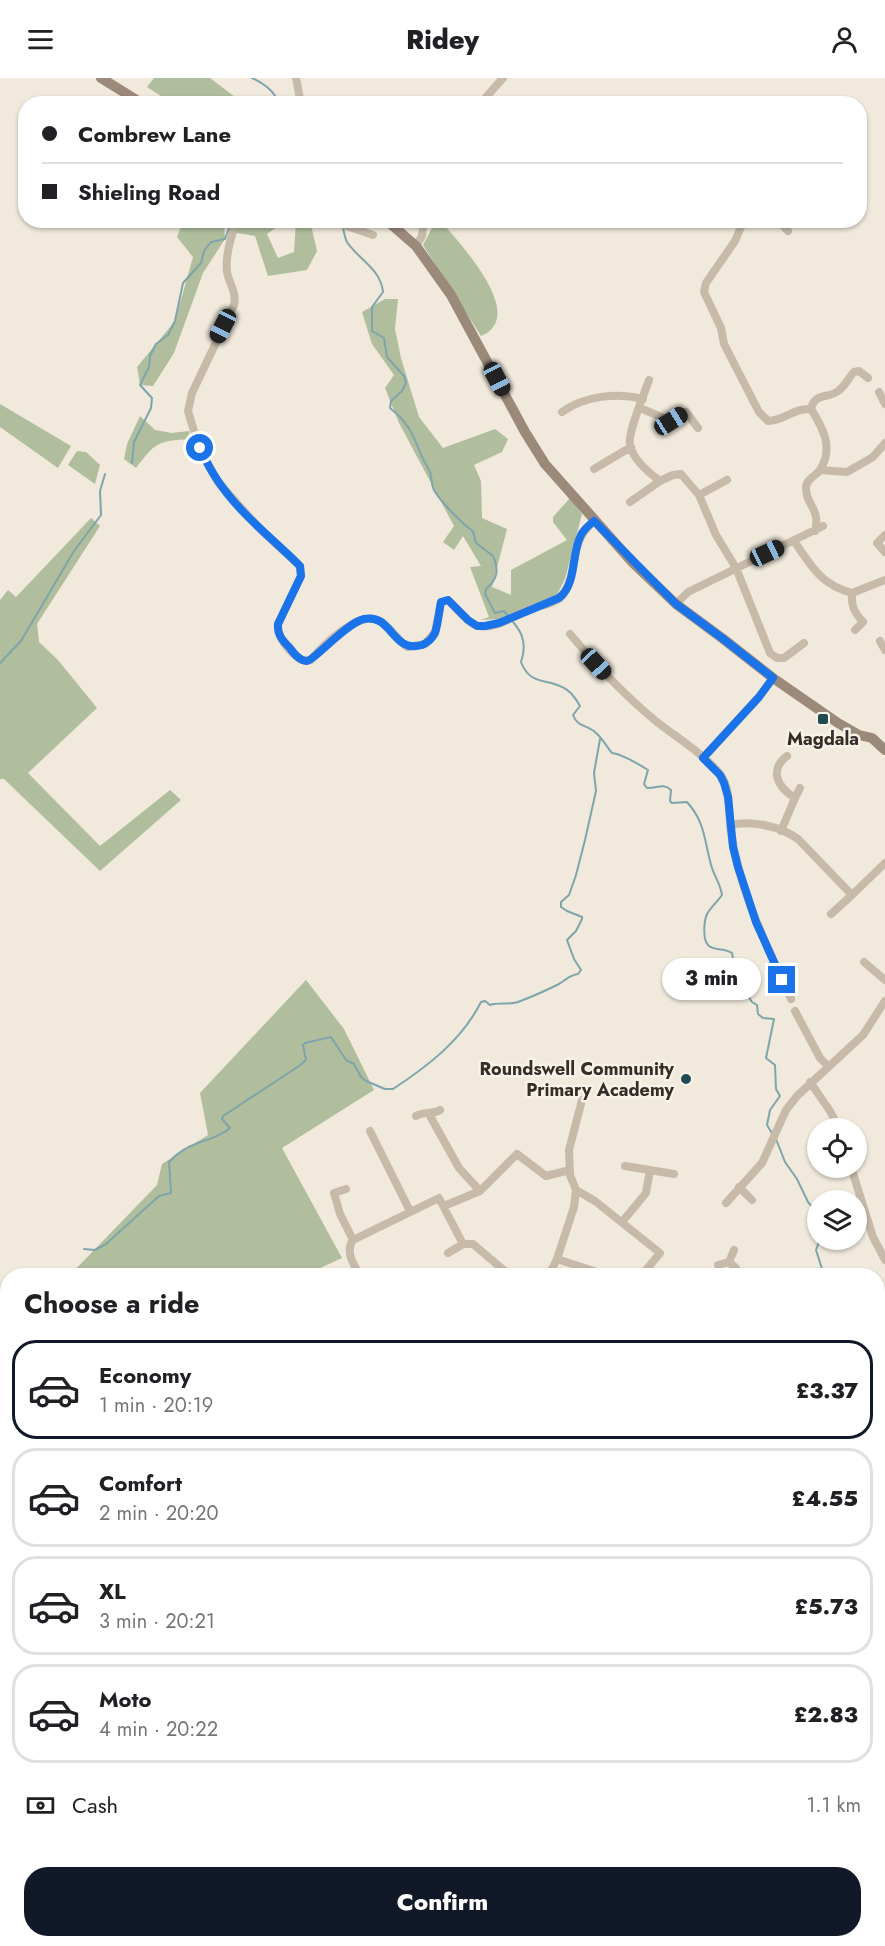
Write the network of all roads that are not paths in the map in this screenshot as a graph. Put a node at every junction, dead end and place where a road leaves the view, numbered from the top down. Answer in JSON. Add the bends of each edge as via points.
{"nodes":[{"id":1,"x":101,"y":78,"type":"edge"},
{"id":2,"x":297,"y":78,"type":"edge"},
{"id":3,"x":503,"y":78,"type":"edge"},
{"id":4,"x":130,"y":96,"type":"edge"},
{"id":5,"x":300,"y":96,"type":"edge"},
{"id":6,"x":487,"y":96,"type":"edge"},
{"id":7,"x":235,"y":228,"type":"edge"},
{"id":8,"x":350,"y":228,"type":"edge"},
{"id":9,"x":395,"y":228,"type":"edge"},
{"id":10,"x":423,"y":228,"type":"edge"},
{"id":11,"x":740,"y":228,"type":"edge"},
{"id":12,"x":785,"y":228,"type":"edge"},
{"id":13,"x":788,"y":231,"type":"dead end"},
{"id":14,"x":373,"y":235,"type":"dead end"},
{"id":15,"x":416,"y":246,"type":"junction"},
{"id":16,"x":868,"y":378,"type":"dead end"},
{"id":17,"x":649,"y":380,"type":"dead end"},
{"id":18,"x":879,"y":392,"type":"dead end"},
{"id":19,"x":643,"y":399,"type":"junction"},
{"id":20,"x":885,"y":404,"type":"edge"},
{"id":21,"x":640,"y":408,"type":"junction"},
{"id":22,"x":811,"y":409,"type":"junction"},
{"id":23,"x":562,"y":412,"type":"dead end"},
{"id":24,"x":698,"y":428,"type":"dead end"},
{"id":25,"x":885,"y":443,"type":"edge"},
{"id":26,"x":631,"y":447,"type":"junction"},
{"id":27,"x":594,"y":469,"type":"dead end"},
{"id":28,"x":820,"y":470,"type":"junction"},
{"id":29,"x":727,"y":480,"type":"dead end"},
{"id":30,"x":660,"y":481,"type":"junction"},
{"id":31,"x":699,"y":495,"type":"junction"},
{"id":32,"x":630,"y":502,"type":"dead end"},
{"id":33,"x":594,"y":521,"type":"junction"},
{"id":34,"x":823,"y":526,"type":"dead end"},
{"id":35,"x":815,"y":531,"type":"junction"},
{"id":36,"x":885,"y":535,"type":"edge"},
{"id":37,"x":794,"y":541,"type":"junction"},
{"id":38,"x":885,"y":552,"type":"edge"},
{"id":39,"x":736,"y":568,"type":"junction"},
{"id":40,"x":885,"y":580,"type":"edge"},
{"id":41,"x":852,"y":593,"type":"junction"},
{"id":42,"x":676,"y":604,"type":"junction"},
{"id":43,"x":855,"y":630,"type":"dead end"},
{"id":44,"x":568,"y":633,"type":"dead end"},
{"id":45,"x":880,"y":641,"type":"dead end"},
{"id":46,"x":804,"y":643,"type":"dead end"},
{"id":47,"x":885,"y":650,"type":"edge"},
{"id":48,"x":773,"y":678,"type":"junction"},
{"id":49,"x":885,"y":750,"type":"edge"},
{"id":50,"x":774,"y":755,"type":"dead end"},
{"id":51,"x":703,"y":758,"type":"junction"},
{"id":52,"x":800,"y":788,"type":"dead end"},
{"id":53,"x":795,"y":798,"type":"junction"},
{"id":54,"x":730,"y":825,"type":"junction"},
{"id":55,"x":781,"y":831,"type":"junction"},
{"id":56,"x":885,"y":863,"type":"edge"},
{"id":57,"x":852,"y":895,"type":"junction"},
{"id":58,"x":831,"y":914,"type":"dead end"},
{"id":59,"x":864,"y":962,"type":"dead end"},
{"id":60,"x":885,"y":980,"type":"edge"},
{"id":61,"x":791,"y":999,"type":"dead end"},
{"id":62,"x":885,"y":1001,"type":"edge"},
{"id":63,"x":795,"y":1011,"type":"dead end"},
{"id":64,"x":828,"y":1066,"type":"junction"},
{"id":65,"x":810,"y":1082,"type":"junction"},
{"id":66,"x":582,"y":1100,"type":"dead end"},
{"id":67,"x":440,"y":1110,"type":"dead end"},
{"id":68,"x":429,"y":1114,"type":"junction"},
{"id":69,"x":416,"y":1116,"type":"dead end"},
{"id":70,"x":833,"y":1118,"type":"edge"},
{"id":71,"x":370,"y":1131,"type":"dead end"},
{"id":72,"x":625,"y":1166,"type":"dead end"},
{"id":73,"x":570,"y":1170,"type":"junction"},
{"id":74,"x":650,"y":1170,"type":"junction"},
{"id":75,"x":674,"y":1174,"type":"dead end"},
{"id":76,"x":854,"y":1178,"type":"edge"},
{"id":77,"x":739,"y":1187,"type":"junction"},
{"id":78,"x":346,"y":1189,"type":"dead end"},
{"id":79,"x":576,"y":1190,"type":"junction"},
{"id":80,"x":480,"y":1191,"type":"junction"},
{"id":81,"x":752,"y":1200,"type":"dead end"},
{"id":82,"x":726,"y":1203,"type":"dead end"},
{"id":83,"x":444,"y":1206,"type":"junction"},
{"id":84,"x":410,"y":1211,"type":"junction"},
{"id":85,"x":622,"y":1222,"type":"junction"},
{"id":86,"x":353,"y":1240,"type":"junction"},
{"id":87,"x":463,"y":1244,"type":"junction"},
{"id":88,"x":734,"y":1250,"type":"dead end"},
{"id":89,"x":448,"y":1252,"type":"dead end"},
{"id":90,"x":557,"y":1259,"type":"junction"},
{"id":91,"x":885,"y":1260,"type":"edge"},
{"id":92,"x":729,"y":1262,"type":"junction"},
{"id":93,"x":718,"y":1265,"type":"dead end"},
{"id":94,"x":357,"y":1268,"type":"edge"},
{"id":95,"x":501,"y":1268,"type":"edge"},
{"id":96,"x":552,"y":1268,"type":"edge"},
{"id":97,"x":585,"y":1268,"type":"edge"},
{"id":98,"x":648,"y":1268,"type":"edge"},
{"id":99,"x":736,"y":1268,"type":"edge"}],
"edges":[{"from":1,"to":4,"type":"main road"},
{"from":2,"to":5,"type":"street"},
{"from":3,"to":6,"type":"street"},
{"from":7,"to":33,"type":"street","via":[[227,268],[234,304],[192,393],[188,411],[200,448],[218,482],[300,566],[301,576],[277,630],[300,659],[311,660],[350,625],[371,618],[383,623],[407,647],[425,644],[435,632],[441,602],[445,600],[477,626],[499,623],[546,604],[564,594],[582,532]]},
{"from":8,"to":14,"type":"street"},
{"from":9,"to":15,"type":"main road"},
{"from":10,"to":15,"type":"street"},
{"from":11,"to":22,"type":"street","via":[[704,292],[724,344],[759,412],[768,421]]},
{"from":12,"to":13,"type":"street"},
{"from":15,"to":33,"type":"main road","via":[[463,314],[545,464]]},
{"from":16,"to":22,"type":"street","via":[[854,372],[842,389],[824,395]]},
{"from":17,"to":19,"type":"street"},
{"from":18,"to":20,"type":"street"},
{"from":19,"to":21,"type":"street"},
{"from":19,"to":23,"type":"street","via":[[625,394],[576,402]]},
{"from":21,"to":24,"type":"street","via":[[671,421],[686,412]]},
{"from":21,"to":26,"type":"street","via":[[629,437]]},
{"from":22,"to":28,"type":"street","via":[[826,436],[827,448]]},
{"from":25,"to":28,"type":"street","via":[[873,457],[847,472]]},
{"from":26,"to":27,"type":"street"},
{"from":26,"to":30,"type":"street","via":[[648,472]]},
{"from":28,"to":35,"type":"street","via":[[808,479],[806,486],[818,520]]},
{"from":29,"to":31,"type":"street"},
{"from":30,"to":31,"type":"street","via":[[681,474]]},
{"from":30,"to":32,"type":"street"},
{"from":31,"to":39,"type":"street"},
{"from":33,"to":42,"type":"main road"},
{"from":34,"to":35,"type":"street"},
{"from":35,"to":37,"type":"street"},
{"from":36,"to":38,"type":"street","via":[[878,543]]},
{"from":37,"to":39,"type":"street"},
{"from":37,"to":41,"type":"street","via":[[826,582]]},
{"from":39,"to":42,"type":"street","via":[[688,592]]},
{"from":39,"to":46,"type":"street","via":[[770,653],[784,658]]},
{"from":40,"to":41,"type":"street"},
{"from":41,"to":43,"type":"street","via":[[854,612],[866,625]]},
{"from":42,"to":48,"type":"main road"},
{"from":44,"to":51,"type":"street","via":[[623,693]]},
{"from":45,"to":47,"type":"street"},
{"from":48,"to":49,"type":"main road","via":[[838,723],[872,738]]},
{"from":48,"to":51,"type":"street"},
{"from":50,"to":53,"type":"street","via":[[784,758],[777,767],[779,783]]},
{"from":51,"to":54,"type":"street","via":[[724,783]]},
{"from":52,"to":53,"type":"street"},
{"from":53,"to":55,"type":"street"},
{"from":54,"to":55,"type":"street","via":[[752,823]]},
{"from":54,"to":61,"type":"street","via":[[738,867],[756,922]]},
{"from":55,"to":57,"type":"street","via":[[798,839]]},
{"from":56,"to":57,"type":"street"},
{"from":57,"to":58,"type":"street"},
{"from":59,"to":60,"type":"street"},
{"from":62,"to":64,"type":"street","via":[[863,1035]]},
{"from":63,"to":64,"type":"street"},
{"from":64,"to":65,"type":"street"},
{"from":65,"to":70,"type":"street"},
{"from":65,"to":77,"type":"street","via":[[786,1110],[762,1163]]},
{"from":66,"to":73,"type":"street","via":[[569,1150]]},
{"from":67,"to":68,"type":"street"},
{"from":68,"to":69,"type":"street"},
{"from":68,"to":80,"type":"street","via":[[459,1168]]},
{"from":71,"to":84,"type":"street"},
{"from":72,"to":74,"type":"street"},
{"from":73,"to":79,"type":"street"},
{"from":73,"to":80,"type":"street","via":[[546,1176],[517,1154]]},
{"from":74,"to":75,"type":"street"},
{"from":74,"to":85,"type":"street","via":[[646,1193]]},
{"from":76,"to":91,"type":"street","via":[[873,1237]]},
{"from":77,"to":81,"type":"street"},
{"from":77,"to":82,"type":"street"},
{"from":78,"to":86,"type":"street","via":[[334,1193]]},
{"from":79,"to":85,"type":"street"},
{"from":79,"to":90,"type":"street"},
{"from":80,"to":83,"type":"street"},
{"from":83,"to":84,"type":"street","via":[[439,1198]]},
{"from":83,"to":87,"type":"street"},
{"from":84,"to":86,"type":"street"},
{"from":85,"to":98,"type":"street","via":[[660,1253]]},
{"from":86,"to":94,"type":"street","via":[[349,1247]]},
{"from":87,"to":89,"type":"street"},
{"from":87,"to":95,"type":"street","via":[[473,1244]]},
{"from":88,"to":92,"type":"street"},
{"from":90,"to":96,"type":"street"},
{"from":90,"to":97,"type":"street"},
{"from":92,"to":93,"type":"street"},
{"from":92,"to":99,"type":"street"}]}
